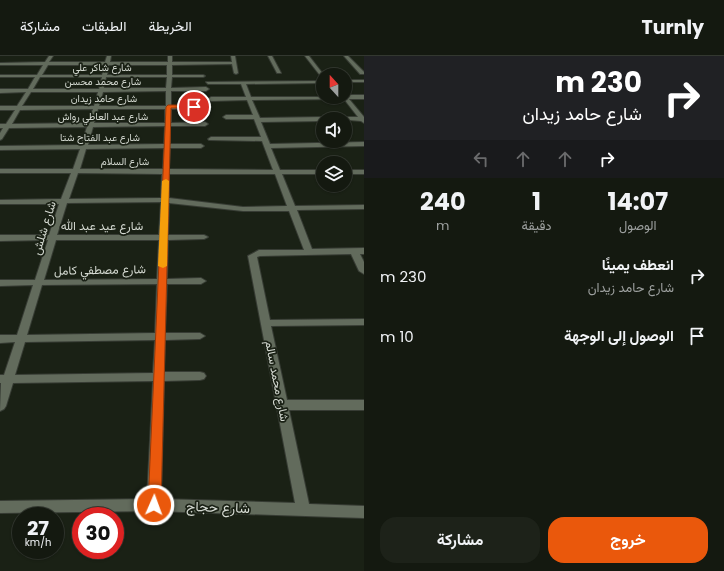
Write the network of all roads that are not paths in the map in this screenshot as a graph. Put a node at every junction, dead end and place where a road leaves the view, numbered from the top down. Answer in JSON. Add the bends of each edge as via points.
{"nodes":[{"id":1,"x":51,"y":56,"type":"edge"},
{"id":2,"x":233,"y":56,"type":"edge"},
{"id":3,"x":270,"y":56,"type":"edge"},
{"id":4,"x":308,"y":56,"type":"edge"},
{"id":5,"x":346,"y":56,"type":"edge"},
{"id":6,"x":108,"y":60,"type":"edge"},
{"id":7,"x":170,"y":60,"type":"edge"},
{"id":8,"x":235,"y":63,"type":"junction"},
{"id":9,"x":0,"y":64,"type":"edge"},
{"id":10,"x":46,"y":64,"type":"junction"},
{"id":11,"x":317,"y":68,"type":"edge"},
{"id":12,"x":279,"y":72,"type":"dead end"},
{"id":13,"x":362,"y":73,"type":"dead end"},
{"id":14,"x":236,"y":74,"type":"dead end"},
{"id":15,"x":0,"y":76,"type":"edge"},
{"id":16,"x":38,"y":76,"type":"junction"},
{"id":17,"x":104,"y":76,"type":"junction"},
{"id":18,"x":169,"y":76,"type":"junction"},
{"id":19,"x":203,"y":76,"type":"dead end"},
{"id":20,"x":352,"y":81,"type":"edge"},
{"id":21,"x":364,"y":81,"type":"edge"},
{"id":22,"x":316,"y":82,"type":"edge"},
{"id":23,"x":208,"y":83,"type":"dead end"},
{"id":24,"x":243,"y":83,"type":"junction"},
{"id":25,"x":206,"y":89,"type":"dead end"},
{"id":26,"x":30,"y":90,"type":"junction"},
{"id":27,"x":101,"y":90,"type":"junction"},
{"id":28,"x":169,"y":90,"type":"junction"},
{"id":29,"x":0,"y":91,"type":"edge"},
{"id":30,"x":316,"y":97,"type":"edge"},
{"id":31,"x":352,"y":97,"type":"edge"},
{"id":32,"x":364,"y":97,"type":"edge"},
{"id":33,"x":249,"y":98,"type":"junction"},
{"id":34,"x":211,"y":99,"type":"dead end"},
{"id":35,"x":350,"y":104,"type":"edge"},
{"id":36,"x":95,"y":107,"type":"junction"},
{"id":37,"x":168,"y":107,"type":"junction"},
{"id":38,"x":208,"y":107,"type":"dead end"},
{"id":39,"x":0,"y":108,"type":"edge"},
{"id":40,"x":19,"y":108,"type":"junction"},
{"id":41,"x":226,"y":118,"type":"dead end"},
{"id":42,"x":257,"y":119,"type":"junction"},
{"id":43,"x":316,"y":119,"type":"edge"},
{"id":44,"x":352,"y":120,"type":"edge"},
{"id":45,"x":363,"y":120,"type":"edge"},
{"id":46,"x":205,"y":124,"type":"dead end"},
{"id":47,"x":90,"y":125,"type":"junction"},
{"id":48,"x":168,"y":125,"type":"junction"},
{"id":49,"x":0,"y":126,"type":"edge"},
{"id":50,"x":8,"y":126,"type":"junction"},
{"id":51,"x":0,"y":138,"type":"edge"},
{"id":52,"x":264,"y":138,"type":"junction"},
{"id":53,"x":211,"y":139,"type":"dead end"},
{"id":54,"x":364,"y":144,"type":"edge"},
{"id":55,"x":201,"y":146,"type":"dead end"},
{"id":56,"x":267,"y":146,"type":"junction"},
{"id":57,"x":84,"y":147,"type":"junction"},
{"id":58,"x":167,"y":147,"type":"junction"},
{"id":59,"x":0,"y":148,"type":"edge"},
{"id":60,"x":0,"y":171,"type":"edge"},
{"id":61,"x":76,"y":171,"type":"junction"},
{"id":62,"x":166,"y":171,"type":"junction"},
{"id":63,"x":316,"y":172,"type":"edge"},
{"id":64,"x":352,"y":172,"type":"edge"},
{"id":65,"x":364,"y":172,"type":"edge"},
{"id":66,"x":278,"y":173,"type":"junction"},
{"id":67,"x":165,"y":200,"type":"junction"},
{"id":68,"x":64,"y":201,"type":"junction"},
{"id":69,"x":0,"y":202,"type":"edge"},
{"id":70,"x":364,"y":207,"type":"edge"},
{"id":71,"x":292,"y":208,"type":"junction"},
{"id":72,"x":164,"y":237,"type":"junction"},
{"id":73,"x":204,"y":237,"type":"dead end"},
{"id":74,"x":0,"y":238,"type":"edge"},
{"id":75,"x":53,"y":238,"type":"junction"},
{"id":76,"x":354,"y":251,"type":"junction"},
{"id":77,"x":364,"y":251,"type":"edge"},
{"id":78,"x":308,"y":252,"type":"junction"},
{"id":79,"x":364,"y":271,"type":"edge"},
{"id":80,"x":201,"y":281,"type":"dead end"},
{"id":81,"x":162,"y":282,"type":"junction"},
{"id":82,"x":0,"y":283,"type":"edge"},
{"id":83,"x":39,"y":283,"type":"junction"},
{"id":84,"x":266,"y":322,"type":"junction"},
{"id":85,"x":364,"y":322,"type":"edge"},
{"id":86,"x":160,"y":336,"type":"junction"},
{"id":87,"x":200,"y":336,"type":"dead end"},
{"id":88,"x":0,"y":339,"type":"edge"},
{"id":89,"x":22,"y":339,"type":"junction"},
{"id":90,"x":200,"y":376,"type":"dead end"},
{"id":91,"x":159,"y":377,"type":"junction"},
{"id":92,"x":4,"y":379,"type":"edge"},
{"id":93,"x":282,"y":405,"type":"junction"},
{"id":94,"x":364,"y":405,"type":"edge"},
{"id":95,"x":0,"y":406,"type":"edge"},
{"id":96,"x":154,"y":505,"type":"junction"},
{"id":97,"x":0,"y":507,"type":"edge"},
{"id":98,"x":303,"y":510,"type":"junction"},
{"id":99,"x":364,"y":512,"type":"edge"}],
"edges":[{"from":1,"to":10,"type":"street"},
{"from":2,"to":8,"type":"street"},
{"from":3,"to":12,"type":"street"},
{"from":4,"to":11,"type":"street"},
{"from":5,"to":13,"type":"street"},
{"from":6,"to":7,"type":"street"},
{"from":6,"to":10,"type":"street"},
{"from":6,"to":17,"type":"street","name":"شارع شلش"},
{"from":7,"to":8,"type":"street"},
{"from":7,"to":18,"type":"street"},
{"from":8,"to":14,"type":"street"},
{"from":9,"to":10,"type":"street"},
{"from":10,"to":16,"type":"street"},
{"from":15,"to":16,"type":"street","name":"شارع شاكر علي"},
{"from":16,"to":17,"type":"street","name":"شارع شاكر علي"},
{"from":16,"to":26,"type":"street"},
{"from":17,"to":18,"type":"street","name":"شارع شاكر علي"},
{"from":17,"to":27,"type":"street","name":"شارع شلش"},
{"from":18,"to":19,"type":"street","name":"شارع شاكر علي"},
{"from":18,"to":28,"type":"street"},
{"from":20,"to":21,"type":"street"},
{"from":22,"to":24,"type":"street"},
{"from":23,"to":24,"type":"street"},
{"from":24,"to":33,"type":"street"},
{"from":25,"to":28,"type":"street","name":"شارع محمد محسن"},
{"from":26,"to":27,"type":"street","name":"شارع محمد محسن"},
{"from":26,"to":29,"type":"street","name":"شارع محمد محسن"},
{"from":26,"to":40,"type":"street"},
{"from":27,"to":28,"type":"street","name":"شارع محمد محسن"},
{"from":27,"to":36,"type":"street","name":"شارع شلش"},
{"from":28,"to":37,"type":"street"},
{"from":30,"to":33,"type":"street"},
{"from":31,"to":32,"type":"street"},
{"from":33,"to":34,"type":"street"},
{"from":33,"to":42,"type":"street"},
{"from":35,"to":45,"type":"street"},
{"from":36,"to":37,"type":"street","name":"شارع حامد زيدان"},
{"from":36,"to":40,"type":"street","name":"شارع حامد زيدان"},
{"from":36,"to":47,"type":"street","name":"شارع شلش"},
{"from":37,"to":38,"type":"street","name":"شارع حامد زيدان"},
{"from":37,"to":48,"type":"street"},
{"from":39,"to":40,"type":"street","name":"شارع حامد زيدان"},
{"from":40,"to":50,"type":"street"},
{"from":41,"to":42,"type":"street"},
{"from":42,"to":43,"type":"street"},
{"from":42,"to":52,"type":"street"},
{"from":44,"to":45,"type":"street"},
{"from":46,"to":48,"type":"street","name":"شارع عبد العاطي رواش"},
{"from":47,"to":48,"type":"street","name":"شارع عبد العاطي رواش"},
{"from":47,"to":50,"type":"street","name":"شارع عبد العاطي رواش"},
{"from":47,"to":57,"type":"street","name":"شارع شلش"},
{"from":48,"to":58,"type":"street"},
{"from":49,"to":50,"type":"street","name":"شارع عبد العاطي رواش"},
{"from":50,"to":51,"type":"street"},
{"from":52,"to":53,"type":"street"},
{"from":52,"to":56,"type":"street"},
{"from":54,"to":56,"type":"street"},
{"from":55,"to":58,"type":"street","name":"شارع عبد الفتاح شتا"},
{"from":56,"to":66,"type":"street"},
{"from":57,"to":58,"type":"street","name":"شارع عبد الفتاح شتا"},
{"from":57,"to":59,"type":"street","name":"شارع عبد الفتاح شتا"},
{"from":57,"to":61,"type":"street","name":"شارع شلش"},
{"from":58,"to":62,"type":"street"},
{"from":60,"to":61,"type":"street","name":"شارع السلام"},
{"from":61,"to":62,"type":"street","name":"شارع السلام"},
{"from":61,"to":68,"type":"street","name":"شارع شلش"},
{"from":62,"to":66,"type":"street","name":"شارع السلام"},
{"from":62,"to":67,"type":"street"},
{"from":63,"to":66,"type":"street","name":"شارع السلام"},
{"from":64,"to":65,"type":"street"},
{"from":66,"to":71,"type":"street"},
{"from":67,"to":68,"type":"street"},
{"from":67,"to":71,"type":"street","via":[[243,209]]},
{"from":67,"to":72,"type":"street"},
{"from":68,"to":69,"type":"street"},
{"from":68,"to":75,"type":"street","name":"شارع شلش"},
{"from":70,"to":71,"type":"street"},
{"from":71,"to":78,"type":"street"},
{"from":72,"to":73,"type":"street","name":"شارع عيد عبد الله"},
{"from":72,"to":75,"type":"street","name":"شارع عيد عبد الله"},
{"from":72,"to":81,"type":"street"},
{"from":74,"to":75,"type":"street","name":"شارع عيد عبد الله"},
{"from":75,"to":83,"type":"street","name":"شارع شلش"},
{"from":76,"to":77,"type":"street"},
{"from":76,"to":78,"type":"street"},
{"from":76,"to":79,"type":"street"},
{"from":78,"to":84,"type":"street","name":"شارع محمد سالم","via":[[252,256]]},
{"from":80,"to":81,"type":"street","name":"شارع مصطفي كامل"},
{"from":81,"to":83,"type":"street","name":"شارع مصطفي كامل"},
{"from":81,"to":86,"type":"street"},
{"from":82,"to":83,"type":"street","name":"شارع مصطفي كامل"},
{"from":83,"to":89,"type":"street","name":"شارع شلش"},
{"from":84,"to":85,"type":"street"},
{"from":84,"to":93,"type":"street","name":"شارع محمد سالم"},
{"from":86,"to":87,"type":"street"},
{"from":86,"to":89,"type":"street"},
{"from":86,"to":91,"type":"street"},
{"from":88,"to":89,"type":"street"},
{"from":89,"to":92,"type":"street","name":"شارع شلش"},
{"from":90,"to":91,"type":"street"},
{"from":91,"to":92,"type":"street"},
{"from":91,"to":96,"type":"street"},
{"from":92,"to":95,"type":"street","name":"شارع شلش"},
{"from":93,"to":94,"type":"street"},
{"from":93,"to":98,"type":"street","name":"شارع محمد سالم"},
{"from":96,"to":97,"type":"street","name":"شارع حجاج"},
{"from":96,"to":98,"type":"street","name":"شارع حجاج"},
{"from":98,"to":99,"type":"street","name":"شارع حجاج"}]}
